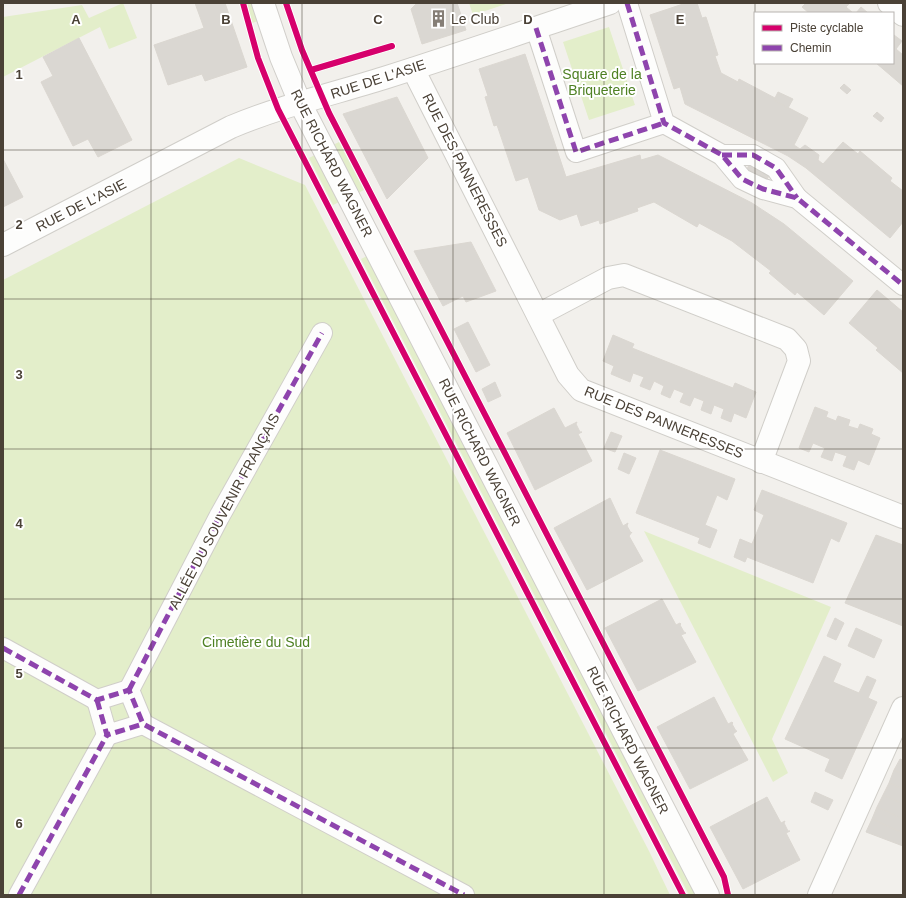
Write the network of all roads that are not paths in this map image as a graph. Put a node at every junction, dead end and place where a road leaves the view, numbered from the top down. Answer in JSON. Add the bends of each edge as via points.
{"nodes":[{"id":1,"x":263,"y":3,"type":"edge"},
{"id":2,"x":610,"y":3,"type":"edge"},
{"id":3,"x":627,"y":3,"type":"edge"},
{"id":4,"x":889,"y":3,"type":"edge"},
{"id":5,"x":903,"y":15,"type":"edge"},
{"id":6,"x":536,"y":28,"type":"junction"},
{"id":7,"x":413,"y":69,"type":"junction"},
{"id":8,"x":300,"y":103,"type":"junction"},
{"id":9,"x":664,"y":123,"type":"junction"},
{"id":10,"x":3,"y":245,"type":"edge"},
{"id":11,"x":903,"y":285,"type":"edge"},
{"id":12,"x":538,"y":315,"type":"junction"},
{"id":13,"x":322,"y":333,"type":"dead end"},
{"id":14,"x":761,"y":462,"type":"junction"},
{"id":15,"x":903,"y":517,"type":"edge"},
{"id":16,"x":3,"y":648,"type":"edge"},
{"id":17,"x":129,"y":690,"type":"junction"},
{"id":18,"x":97,"y":700,"type":"junction"},
{"id":19,"x":903,"y":708,"type":"edge"},
{"id":20,"x":143,"y":724,"type":"junction"},
{"id":21,"x":107,"y":735,"type":"junction"},
{"id":22,"x":19,"y":895,"type":"edge"},
{"id":23,"x":464,"y":895,"type":"edge"},
{"id":24,"x":708,"y":895,"type":"edge"},
{"id":25,"x":819,"y":895,"type":"edge"}],
"edges":[{"from":1,"to":8,"type":"street","name":"RUE RICHARD WAGNER"},
{"from":2,"to":6,"type":"street","name":"RUE DE L'ASIE"},
{"from":3,"to":9,"type":"street"},
{"from":4,"to":5,"type":"street"},
{"from":6,"to":7,"type":"street","name":"RUE DE L'ASIE"},
{"from":6,"to":9,"type":"street","via":[[576,152]]},
{"from":7,"to":8,"type":"street","name":"RUE DE L'ASIE"},
{"from":7,"to":12,"type":"street","name":"RUE DES PANNERESSES"},
{"from":8,"to":10,"type":"street","name":"RUE DE L'ASIE","via":[[231,127]]},
{"from":8,"to":24,"type":"street","name":"RUE RICHARD WAGNER"},
{"from":9,"to":11,"type":"street","via":[[722,155],[742,179],[763,189],[797,198]]},
{"from":12,"to":14,"type":"street","name":"RUE DES PANNERESSES","via":[[568,375],[581,390]]},
{"from":12,"to":14,"type":"street","name":"RUE DES PANNERESSES","via":[[608,278],[624,275],[787,339],[796,349],[799,361]]},
{"from":13,"to":17,"type":"street","name":"ALLÉE DU SOUVENIR FRANÇAIS","via":[[219,517]]},
{"from":14,"to":15,"type":"street","name":"RUE DES PANNERESSES"},
{"from":16,"to":18,"type":"street"},
{"from":17,"to":18,"type":"street"},
{"from":17,"to":20,"type":"street"},
{"from":18,"to":21,"type":"street"},
{"from":19,"to":25,"type":"street"},
{"from":20,"to":21,"type":"street"},
{"from":20,"to":23,"type":"street"},
{"from":21,"to":22,"type":"street"}]}
